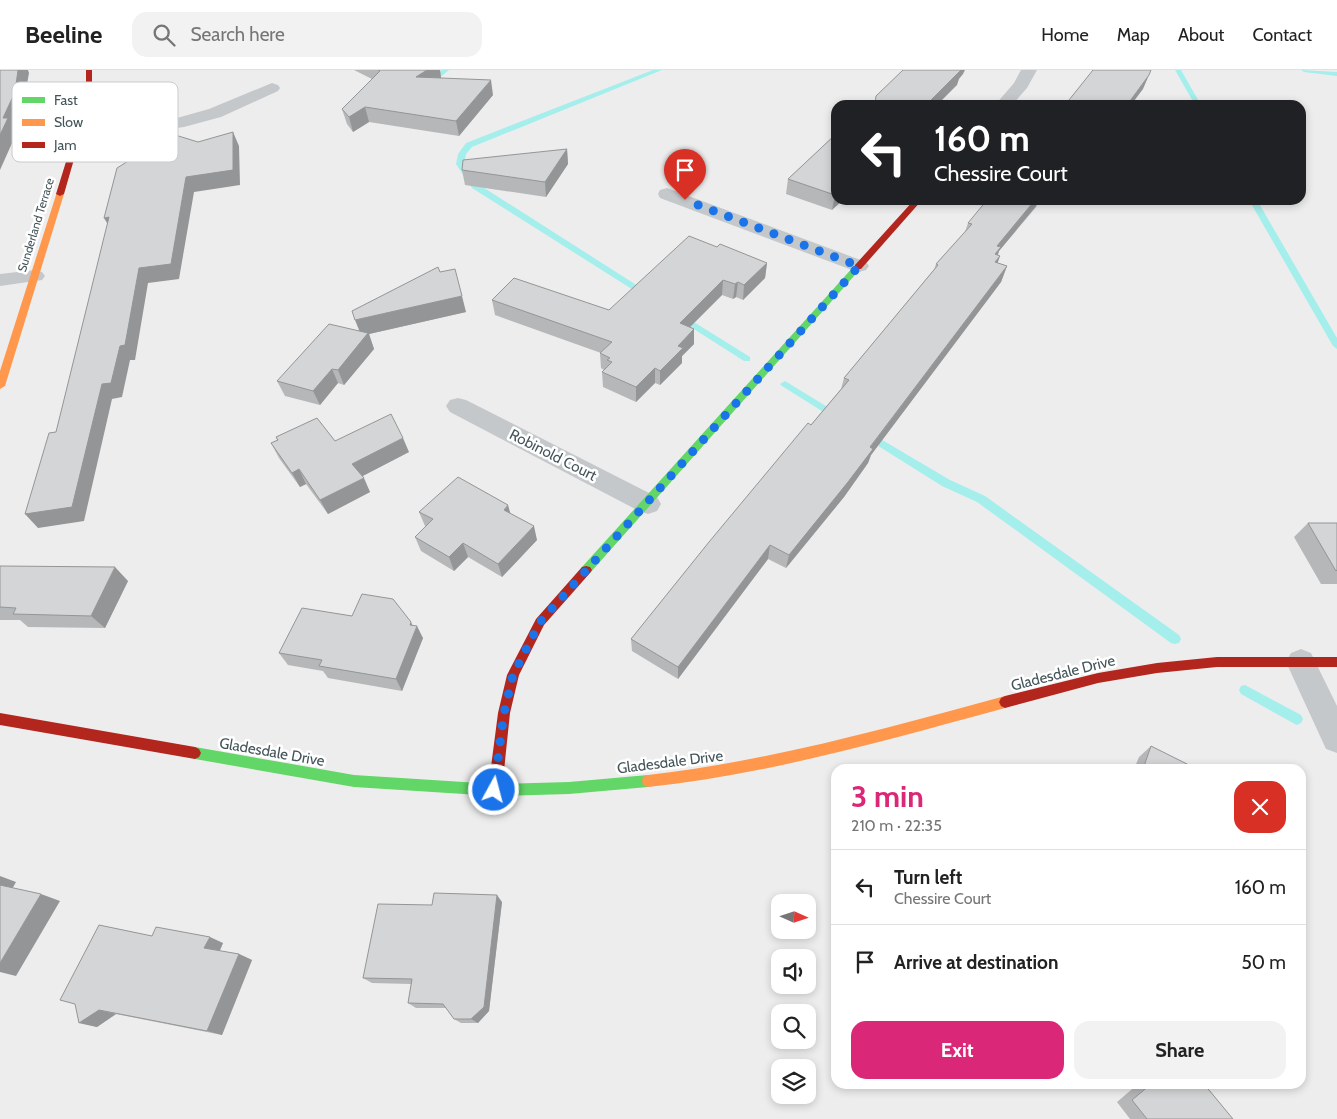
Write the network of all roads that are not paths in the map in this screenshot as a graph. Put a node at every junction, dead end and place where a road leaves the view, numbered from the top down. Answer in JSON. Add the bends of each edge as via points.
{"nodes":[{"id":1,"x":1029,"y":70,"type":"edge"},
{"id":2,"x":272,"y":88,"type":"dead end"},
{"id":3,"x":1008,"y":100,"type":"edge"},
{"id":4,"x":178,"y":123,"type":"edge"},
{"id":5,"x":71,"y":162,"type":"edge"},
{"id":6,"x":667,"y":194,"type":"dead end"},
{"id":7,"x":914,"y":205,"type":"edge"},
{"id":8,"x":859,"y":266,"type":"junction"},
{"id":9,"x":35,"y":276,"type":"junction"},
{"id":10,"x":0,"y":280,"type":"edge"},
{"id":11,"x":0,"y":386,"type":"edge"},
{"id":12,"x":458,"y":406,"type":"dead end"},
{"id":13,"x":648,"y":504,"type":"junction"},
{"id":14,"x":1301,"y":662,"type":"junction"},
{"id":15,"x":1337,"y":662,"type":"edge"},
{"id":16,"x":0,"y":719,"type":"edge"},
{"id":17,"x":1337,"y":739,"type":"edge"},
{"id":18,"x":494,"y":790,"type":"junction"}],
"edges":[{"from":1,"to":3,"type":"street","via":[[1021,86]]},
{"from":2,"to":4,"type":"street","via":[[215,113]]},
{"from":5,"to":9,"type":"street","name":"Sunderland Terrace"},
{"from":6,"to":8,"type":"street"},
{"from":7,"to":8,"type":"street"},
{"from":8,"to":13,"type":"street"},
{"from":9,"to":10,"type":"street"},
{"from":9,"to":11,"type":"street","name":"Sunderland Terrace"},
{"from":12,"to":13,"type":"street","name":"Robinold Court"},
{"from":13,"to":18,"type":"street","via":[[540,622],[513,675],[504,713]]},
{"from":14,"to":15,"type":"street","name":"Gladesdale Drive"},
{"from":14,"to":17,"type":"street"},
{"from":14,"to":18,"type":"street","name":"Gladesdale Drive","via":[[1217,662],[1098,678],[800,756],[686,778],[569,788]]},
{"from":16,"to":18,"type":"street","name":"Gladesdale Drive","via":[[354,781]]}]}
